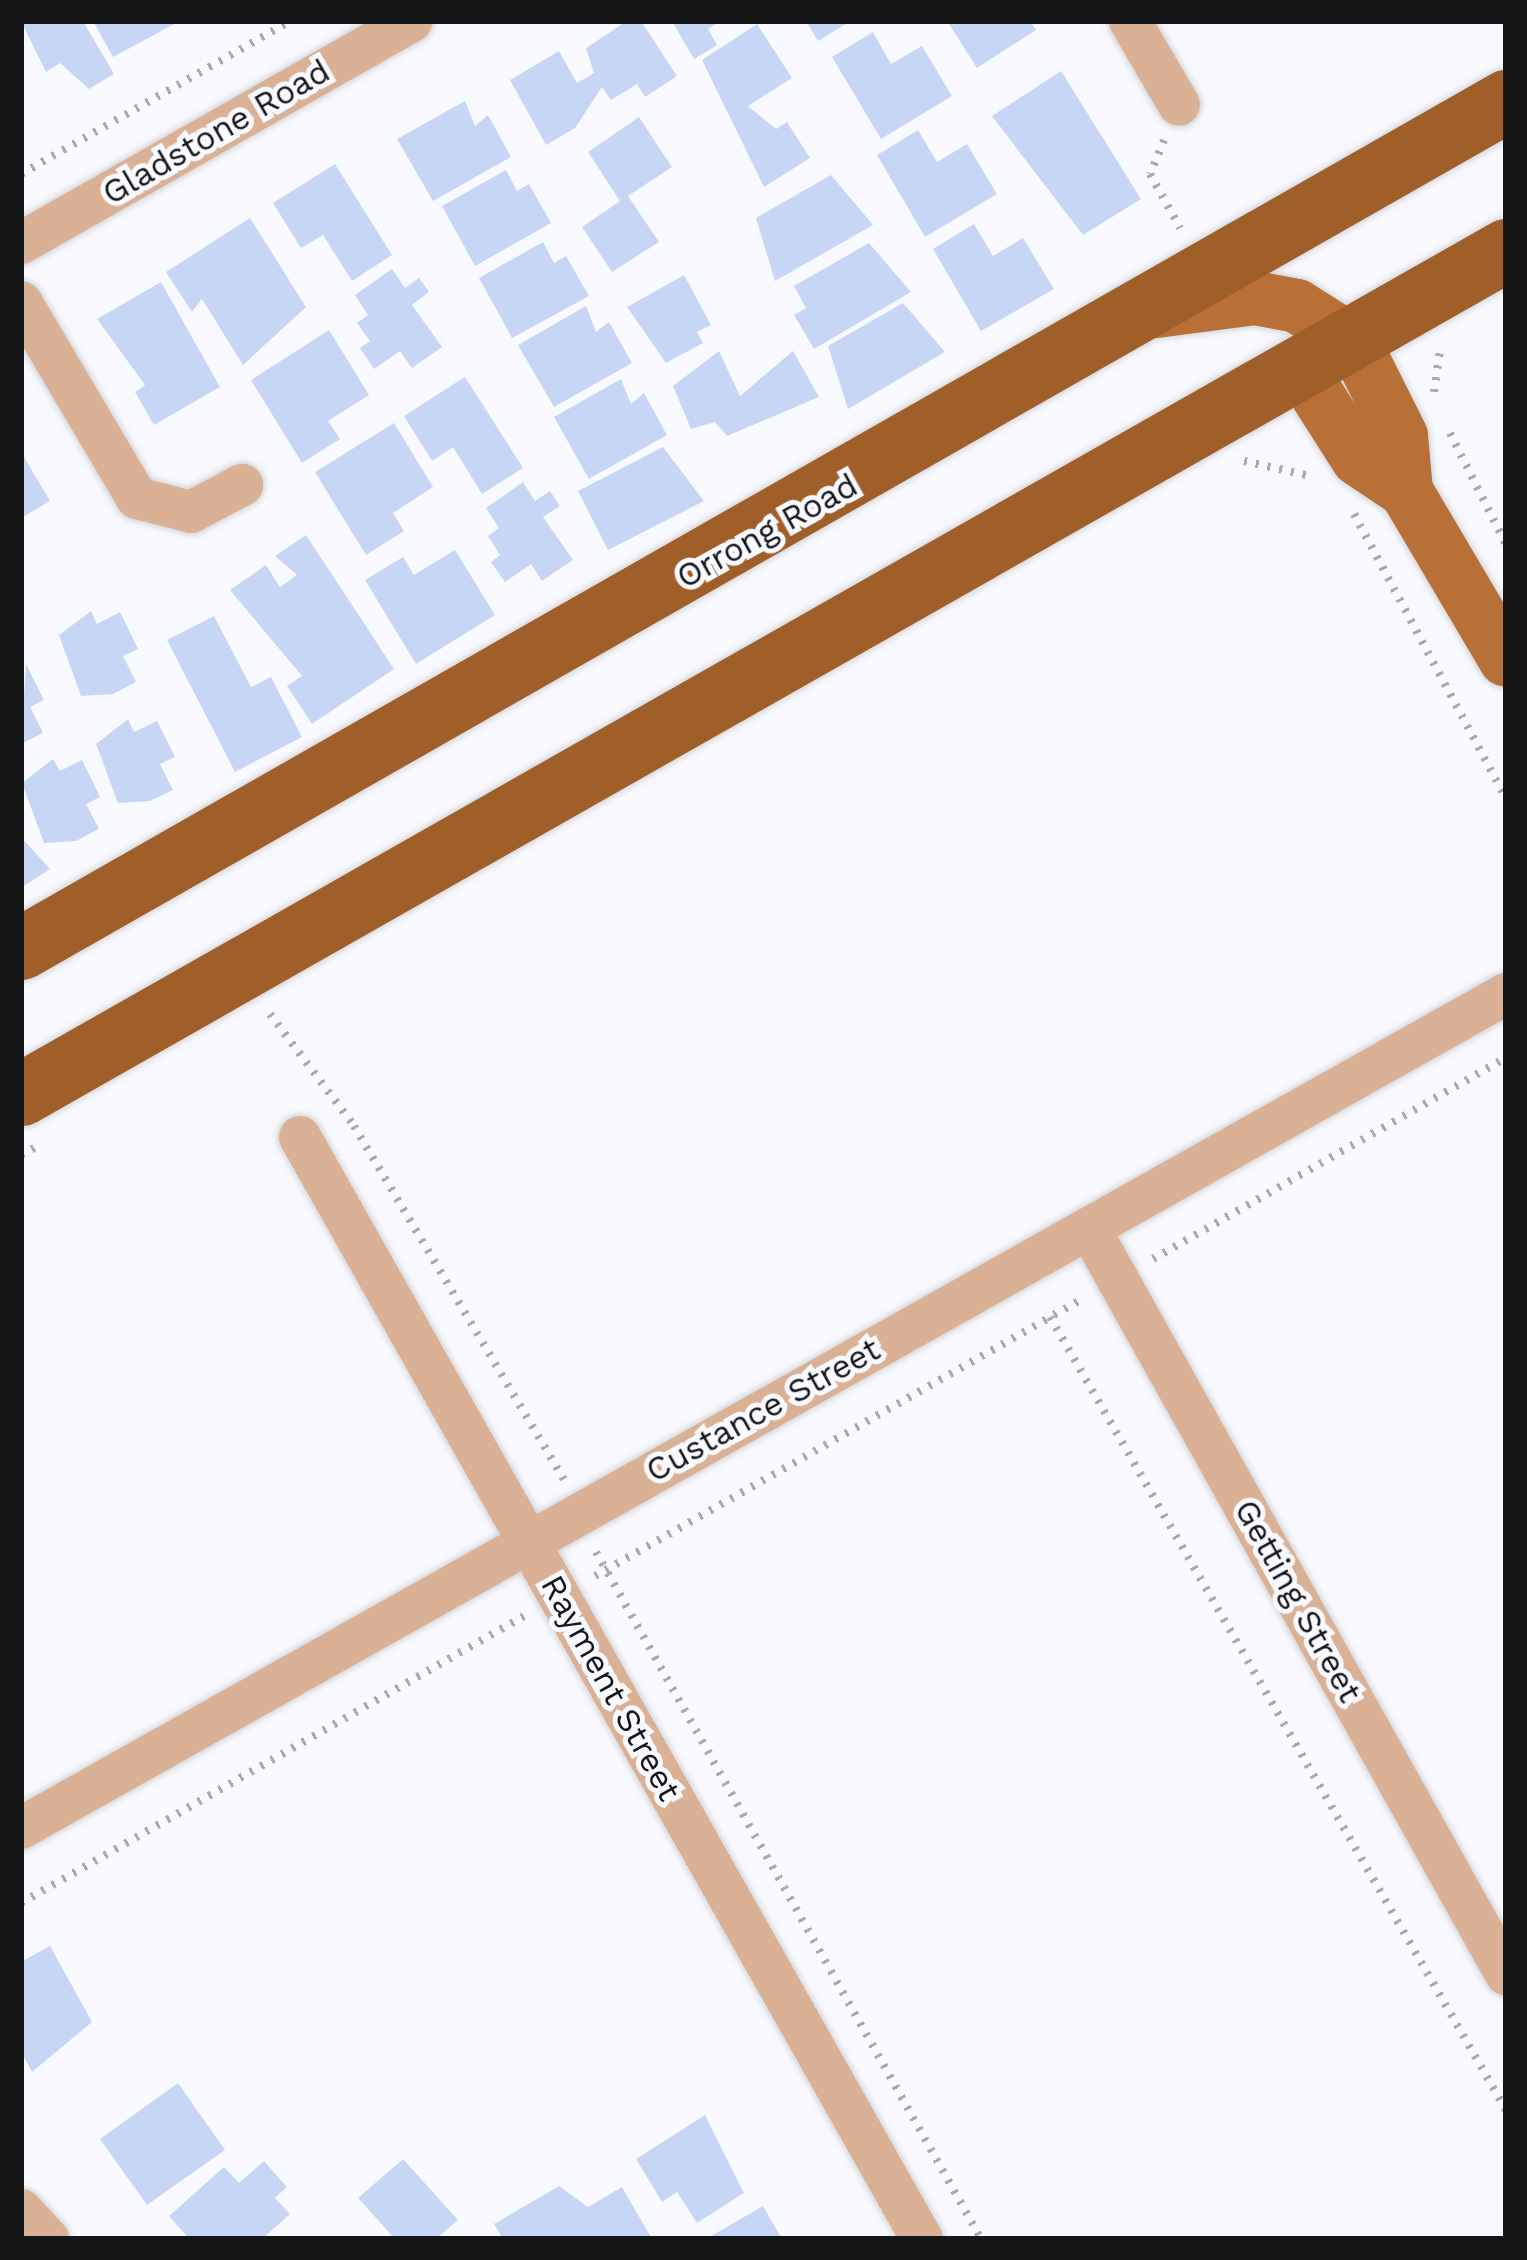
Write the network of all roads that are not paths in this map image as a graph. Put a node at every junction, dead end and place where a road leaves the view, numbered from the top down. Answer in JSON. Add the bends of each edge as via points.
{"nodes":[{"id":1,"x":410,"y":21,"type":"edge"},
{"id":2,"x":1130,"y":21,"type":"edge"},
{"id":3,"x":1506,"y":101,"type":"edge"},
{"id":4,"x":1179,"y":105,"type":"road end"},
{"id":5,"x":21,"y":243,"type":"edge"},
{"id":6,"x":1506,"y":250,"type":"edge"},
{"id":7,"x":21,"y":302,"type":"edge"},
{"id":8,"x":1150,"y":313,"type":"junction"},
{"id":9,"x":1328,"y":356,"type":"junction"},
{"id":10,"x":242,"y":485,"type":"dead end"},
{"id":11,"x":1506,"y":660,"type":"edge"},
{"id":12,"x":21,"y":948,"type":"edge"},
{"id":13,"x":1506,"y":994,"type":"edge"},
{"id":14,"x":21,"y":1094,"type":"edge"},
{"id":15,"x":300,"y":1137,"type":"dead end"},
{"id":16,"x":1090,"y":1228,"type":"junction"},
{"id":17,"x":529,"y":1541,"type":"junction"},
{"id":18,"x":21,"y":1828,"type":"edge"},
{"id":19,"x":1506,"y":1975,"type":"edge"},
{"id":20,"x":21,"y":2210,"type":"edge"},
{"id":21,"x":48,"y":2239,"type":"edge"},
{"id":22,"x":922,"y":2239,"type":"edge"}],
"edges":[{"from":1,"to":5,"type":"street","name":"Gladstone Road"},
{"from":2,"to":4,"type":"street"},
{"from":3,"to":8,"type":"highway","name":"Orrong Road"},
{"from":6,"to":9,"type":"highway"},
{"from":7,"to":10,"type":"street","via":[[136,498],[191,512]]},
{"from":8,"to":9,"type":"main road","via":[[1255,298],[1297,306]]},
{"from":8,"to":12,"type":"highway","name":"Orrong Road"},
{"from":9,"to":11,"type":"main road","via":[[1401,436],[1406,490]]},
{"from":9,"to":14,"type":"highway"},
{"from":13,"to":16,"type":"street","name":"Custance Street"},
{"from":15,"to":17,"type":"street","name":"Rayment Street"},
{"from":16,"to":17,"type":"street","name":"Custance Street"},
{"from":16,"to":19,"type":"street","name":"Getting Street"},
{"from":17,"to":18,"type":"street","name":"Custance Street"},
{"from":17,"to":22,"type":"street","name":"Rayment Street"},
{"from":20,"to":21,"type":"street"}]}
